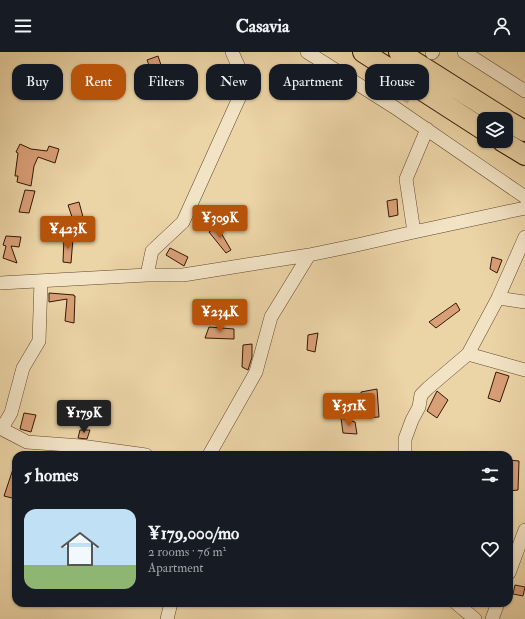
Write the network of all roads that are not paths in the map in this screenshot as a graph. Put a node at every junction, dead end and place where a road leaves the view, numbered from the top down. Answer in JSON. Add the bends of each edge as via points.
{"nodes":[{"id":1,"x":232,"y":52,"type":"edge"},
{"id":2,"x":306,"y":52,"type":"edge"},
{"id":3,"x":363,"y":52,"type":"edge"},
{"id":4,"x":399,"y":52,"type":"edge"},
{"id":5,"x":464,"y":52,"type":"edge"},
{"id":6,"x":525,"y":91,"type":"edge"},
{"id":7,"x":495,"y":112,"type":"edge"},
{"id":8,"x":513,"y":123,"type":"edge"},
{"id":9,"x":477,"y":125,"type":"edge"},
{"id":10,"x":427,"y":129,"type":"junction"},
{"id":11,"x":525,"y":131,"type":"edge"},
{"id":12,"x":513,"y":148,"type":"edge"},
{"id":13,"x":525,"y":155,"type":"edge"},
{"id":14,"x":525,"y":197,"type":"edge"},
{"id":15,"x":525,"y":208,"type":"edge"},
{"id":16,"x":414,"y":232,"type":"junction"},
{"id":17,"x":525,"y":237,"type":"edge"},
{"id":18,"x":309,"y":255,"type":"junction"},
{"id":19,"x":147,"y":275,"type":"junction"},
{"id":20,"x":40,"y":280,"type":"junction"},
{"id":21,"x":0,"y":283,"type":"edge"},
{"id":22,"x":498,"y":298,"type":"junction"},
{"id":23,"x":525,"y":302,"type":"edge"},
{"id":24,"x":468,"y":354,"type":"junction"},
{"id":25,"x":525,"y":370,"type":"edge"},
{"id":26,"x":1,"y":428,"type":"edge"},
{"id":27,"x":117,"y":451,"type":"edge"},
{"id":28,"x":211,"y":451,"type":"edge"},
{"id":29,"x":405,"y":451,"type":"edge"},
{"id":30,"x":525,"y":530,"type":"edge"},
{"id":31,"x":513,"y":562,"type":"edge"},
{"id":32,"x":169,"y":607,"type":"edge"},
{"id":33,"x":460,"y":607,"type":"edge"},
{"id":34,"x":496,"y":607,"type":"edge"},
{"id":35,"x":167,"y":619,"type":"edge"},
{"id":36,"x":474,"y":619,"type":"edge"},
{"id":37,"x":492,"y":619,"type":"edge"}],
"edges":[{"from":1,"to":19,"type":"street","via":[[241,72],[244,87],[183,222],[152,251]]},
{"from":2,"to":10,"type":"street","via":[[398,104]]},
{"from":3,"to":9,"type":"highway"},
{"from":4,"to":7,"type":"highway"},
{"from":5,"to":6,"type":"street"},
{"from":8,"to":11,"type":"highway"},
{"from":10,"to":14,"type":"street"},
{"from":10,"to":16,"type":"street","via":[[406,179]]},
{"from":12,"to":13,"type":"highway"},
{"from":15,"to":16,"type":"street"},
{"from":16,"to":18,"type":"street"},
{"from":17,"to":22,"type":"street"},
{"from":18,"to":19,"type":"street","via":[[183,275]]},
{"from":18,"to":28,"type":"street","via":[[272,317],[256,372]]},
{"from":19,"to":20,"type":"street"},
{"from":20,"to":21,"type":"street"},
{"from":20,"to":26,"type":"street","via":[[39,341],[23,368],[11,413]]},
{"from":22,"to":23,"type":"street"},
{"from":22,"to":24,"type":"street"},
{"from":24,"to":25,"type":"street"},
{"from":24,"to":29,"type":"street","via":[[421,395],[419,407],[405,439]]},
{"from":26,"to":27,"type":"street","via":[[27,442]]},
{"from":30,"to":31,"type":"street"},
{"from":32,"to":35,"type":"street"},
{"from":33,"to":36,"type":"street"},
{"from":34,"to":37,"type":"street"}]}
